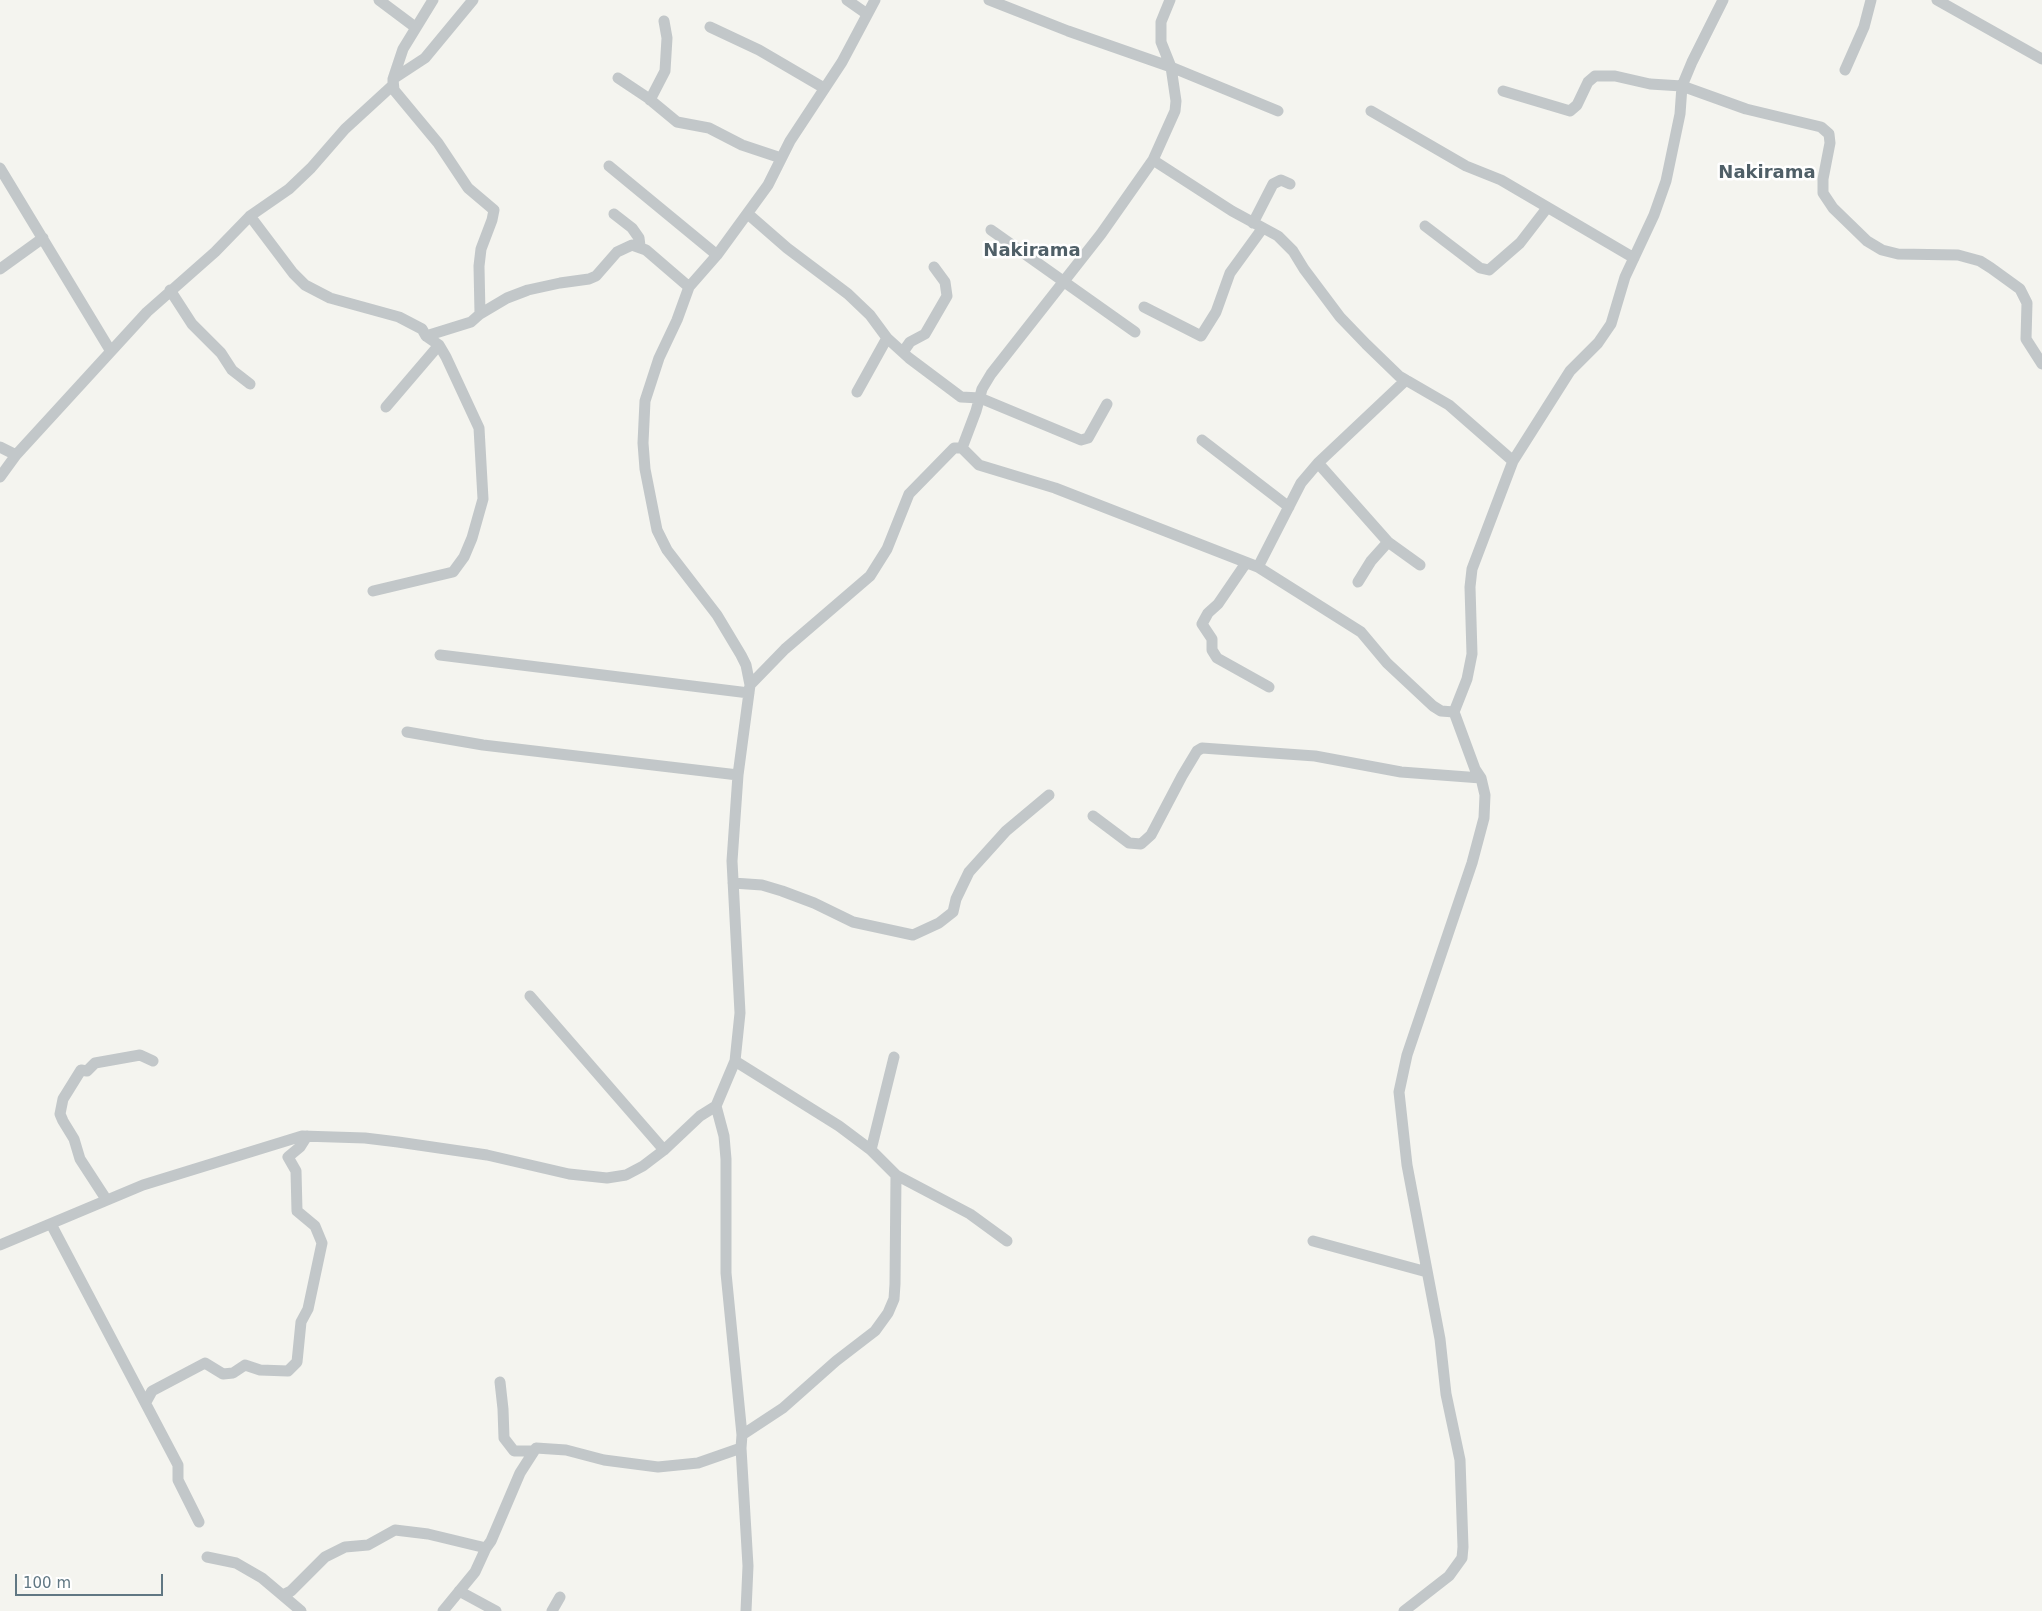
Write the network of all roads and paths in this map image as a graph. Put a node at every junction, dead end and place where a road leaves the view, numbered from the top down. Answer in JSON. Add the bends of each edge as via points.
{"nodes":[{"id":1,"x":379,"y":0,"type":"edge"},
{"id":2,"x":434,"y":0,"type":"edge"},
{"id":3,"x":473,"y":0,"type":"edge"},
{"id":4,"x":847,"y":0,"type":"edge"},
{"id":5,"x":875,"y":0,"type":"edge"},
{"id":6,"x":989,"y":0,"type":"edge"},
{"id":7,"x":1170,"y":0,"type":"edge"},
{"id":8,"x":1723,"y":0,"type":"edge"},
{"id":9,"x":1871,"y":0,"type":"edge"},
{"id":10,"x":1937,"y":0,"type":"edge"},
{"id":11,"x":867,"y":14,"type":"junction"},
{"id":12,"x":664,"y":21,"type":"dead end"},
{"id":13,"x":415,"y":27,"type":"junction"},
{"id":14,"x":710,"y":27,"type":"dead end"},
{"id":15,"x":2042,"y":58,"type":"edge"},
{"id":16,"x":1171,"y":67,"type":"junction"},
{"id":17,"x":1845,"y":70,"type":"dead end"},
{"id":18,"x":618,"y":78,"type":"dead end"},
{"id":19,"x":393,"y":79,"type":"junction"},
{"id":20,"x":1682,"y":86,"type":"junction"},
{"id":21,"x":824,"y":88,"type":"junction"},
{"id":22,"x":1502,"y":92,"type":"dead end"},
{"id":23,"x":650,"y":100,"type":"junction"},
{"id":24,"x":1278,"y":111,"type":"dead end"},
{"id":25,"x":1371,"y":111,"type":"dead end"},
{"id":26,"x":781,"y":158,"type":"junction"},
{"id":27,"x":1153,"y":160,"type":"junction"},
{"id":28,"x":609,"y":166,"type":"dead end"},
{"id":29,"x":0,"y":168,"type":"edge"},
{"id":30,"x":1290,"y":184,"type":"dead end"},
{"id":31,"x":1547,"y":208,"type":"junction"},
{"id":32,"x":614,"y":214,"type":"dead end"},
{"id":33,"x":748,"y":214,"type":"junction"},
{"id":34,"x":250,"y":216,"type":"junction"},
{"id":35,"x":1258,"y":226,"type":"junction"},
{"id":36,"x":1425,"y":226,"type":"dead end"},
{"id":37,"x":991,"y":230,"type":"dead end"},
{"id":38,"x":43,"y":238,"type":"junction"},
{"id":39,"x":640,"y":246,"type":"junction"},
{"id":40,"x":717,"y":255,"type":"junction"},
{"id":41,"x":1634,"y":258,"type":"junction"},
{"id":42,"x":934,"y":267,"type":"dead end"},
{"id":43,"x":0,"y":269,"type":"edge"},
{"id":44,"x":1064,"y":283,"type":"junction"},
{"id":45,"x":689,"y":287,"type":"junction"},
{"id":46,"x":170,"y":290,"type":"junction"},
{"id":47,"x":1144,"y":307,"type":"dead end"},
{"id":48,"x":480,"y":314,"type":"junction"},
{"id":49,"x":1135,"y":332,"type":"dead end"},
{"id":50,"x":426,"y":336,"type":"junction"},
{"id":51,"x":887,"y":338,"type":"junction"},
{"id":52,"x":439,"y":345,"type":"junction"},
{"id":53,"x":110,"y":350,"type":"junction"},
{"id":54,"x":902,"y":352,"type":"junction"},
{"id":55,"x":2042,"y":364,"type":"edge"},
{"id":56,"x":1406,"y":380,"type":"junction"},
{"id":57,"x":250,"y":384,"type":"dead end"},
{"id":58,"x":857,"y":392,"type":"dead end"},
{"id":59,"x":980,"y":398,"type":"junction"},
{"id":60,"x":1106,"y":404,"type":"dead end"},
{"id":61,"x":386,"y":407,"type":"dead end"},
{"id":62,"x":1202,"y":440,"type":"dead end"},
{"id":63,"x":0,"y":447,"type":"edge"},
{"id":64,"x":962,"y":448,"type":"junction"},
{"id":65,"x":16,"y":455,"type":"junction"},
{"id":66,"x":1513,"y":461,"type":"junction"},
{"id":67,"x":1318,"y":463,"type":"junction"},
{"id":68,"x":0,"y":477,"type":"edge"},
{"id":69,"x":1289,"y":507,"type":"junction"},
{"id":70,"x":1388,"y":542,"type":"junction"},
{"id":71,"x":1246,"y":563,"type":"junction"},
{"id":72,"x":1420,"y":565,"type":"dead end"},
{"id":73,"x":1258,"y":567,"type":"junction"},
{"id":74,"x":1358,"y":582,"type":"dead end"},
{"id":75,"x":373,"y":591,"type":"dead end"},
{"id":76,"x":440,"y":655,"type":"dead end"},
{"id":77,"x":746,"y":665,"type":"junction"},
{"id":78,"x":768,"y":667,"type":"junction"},
{"id":79,"x":1269,"y":687,"type":"dead end"},
{"id":80,"x":750,"y":689,"type":"junction"},
{"id":81,"x":1454,"y":712,"type":"junction"},
{"id":82,"x":407,"y":732,"type":"dead end"},
{"id":83,"x":738,"y":775,"type":"junction"},
{"id":84,"x":1481,"y":778,"type":"junction"},
{"id":85,"x":1049,"y":796,"type":"dead end"},
{"id":86,"x":1093,"y":816,"type":"dead end"},
{"id":87,"x":733,"y":883,"type":"junction"},
{"id":88,"x":530,"y":996,"type":"dead end"},
{"id":89,"x":894,"y":1056,"type":"dead end"},
{"id":90,"x":153,"y":1061,"type":"dead end"},
{"id":91,"x":735,"y":1061,"type":"junction"},
{"id":92,"x":716,"y":1106,"type":"junction"},
{"id":93,"x":307,"y":1136,"type":"junction"},
{"id":94,"x":282,"y":1142,"type":"junction"},
{"id":95,"x":664,"y":1150,"type":"junction"},
{"id":96,"x":871,"y":1150,"type":"junction"},
{"id":97,"x":288,"y":1157,"type":"junction"},
{"id":98,"x":896,"y":1174,"type":"junction"},
{"id":99,"x":106,"y":1199,"type":"junction"},
{"id":100,"x":51,"y":1224,"type":"junction"},
{"id":101,"x":1007,"y":1241,"type":"dead end"},
{"id":102,"x":1313,"y":1241,"type":"dead end"},
{"id":103,"x":0,"y":1245,"type":"edge"},
{"id":104,"x":1427,"y":1272,"type":"junction"},
{"id":105,"x":500,"y":1382,"type":"dead end"},
{"id":106,"x":146,"y":1402,"type":"junction"},
{"id":107,"x":742,"y":1435,"type":"junction"},
{"id":108,"x":741,"y":1448,"type":"junction"},
{"id":109,"x":534,"y":1451,"type":"junction"},
{"id":110,"x":199,"y":1522,"type":"dead end"},
{"id":111,"x":486,"y":1548,"type":"junction"},
{"id":112,"x":207,"y":1556,"type":"dead end"},
{"id":113,"x":459,"y":1591,"type":"junction"},
{"id":114,"x":281,"y":1594,"type":"junction"},
{"id":115,"x":560,"y":1597,"type":"dead end"},
{"id":116,"x":301,"y":1611,"type":"edge"},
{"id":117,"x":443,"y":1611,"type":"edge"},
{"id":118,"x":496,"y":1611,"type":"edge"},
{"id":119,"x":552,"y":1611,"type":"edge"},
{"id":120,"x":746,"y":1611,"type":"edge"},
{"id":121,"x":1404,"y":1611,"type":"edge"}],
"edges":[{"from":1,"to":13,"type":"street"},
{"from":2,"to":13,"type":"street"},
{"from":3,"to":19,"type":"street","via":[[425,58]]},
{"from":4,"to":11,"type":"street"},
{"from":5,"to":11,"type":"street"},
{"from":6,"to":16,"type":"street"},
{"from":7,"to":16,"type":"street","via":[[1161,22],[1161,42]]},
{"from":8,"to":20,"type":"street"},
{"from":9,"to":17,"type":"street","via":[[1864,27]]},
{"from":10,"to":15,"type":"street"},
{"from":11,"to":21,"type":"street","via":[[842,62]]},
{"from":12,"to":23,"type":"street","via":[[664,71]]},
{"from":13,"to":19,"type":"street"},
{"from":14,"to":21,"type":"street","via":[[759,50]]},
{"from":16,"to":24,"type":"street"},
{"from":16,"to":27,"type":"street","via":[[1176,94],[1175,112]]},
{"from":18,"to":23,"type":"street"},
{"from":19,"to":34,"type":"street","via":[[393,85],[345,129],[311,168],[289,189]]},
{"from":19,"to":48,"type":"street","via":[[398,97],[438,143],[460,178],[494,210],[480,258]]},
{"from":20,"to":22,"type":"street","via":[[1595,76],[1570,111]]},
{"from":20,"to":41,"type":"street","via":[[1679,124],[1666,181]]},
{"from":20,"to":55,"type":"street","via":[[1746,109],[1826,130],[1830,143],[1823,193],[1833,208],[1867,241],[1882,250],[1898,254],[1958,255],[1980,261],[2020,289],[2027,303],[2026,339]]},
{"from":21,"to":26,"type":"street"},
{"from":23,"to":26,"type":"street","via":[[676,122],[709,128],[742,145]]},
{"from":25,"to":31,"type":"street"},
{"from":26,"to":33,"type":"street","via":[[768,185]]},
{"from":27,"to":35,"type":"street"},
{"from":27,"to":44,"type":"street"},
{"from":28,"to":40,"type":"street"},
{"from":29,"to":38,"type":"street"},
{"from":30,"to":35,"type":"street","via":[[1281,180],[1273,184]]},
{"from":31,"to":36,"type":"street","via":[[1520,243],[1489,270],[1480,268]]},
{"from":31,"to":41,"type":"street"},
{"from":32,"to":39,"type":"street","via":[[632,228]]},
{"from":33,"to":40,"type":"street"},
{"from":33,"to":51,"type":"street","via":[[848,294]]},
{"from":34,"to":46,"type":"street","via":[[216,252]]},
{"from":34,"to":50,"type":"street","via":[[305,286],[330,298],[398,317],[422,330]]},
{"from":35,"to":47,"type":"street","via":[[1230,273],[1216,312],[1201,336]]},
{"from":35,"to":56,"type":"street","via":[[1278,236],[1293,251],[1340,317]]},
{"from":37,"to":44,"type":"street"},
{"from":38,"to":43,"type":"street"},
{"from":38,"to":53,"type":"street"},
{"from":39,"to":45,"type":"street"},
{"from":39,"to":48,"type":"street","via":[[632,245],[617,252],[596,276],[589,279],[528,290]]},
{"from":40,"to":45,"type":"street"},
{"from":41,"to":66,"type":"street","via":[[1620,288],[1611,324],[1598,343],[1570,371]]},
{"from":42,"to":54,"type":"street","via":[[945,282],[947,296],[925,334],[910,342]]},
{"from":44,"to":49,"type":"street"},
{"from":44,"to":59,"type":"street","via":[[991,374]]},
{"from":45,"to":77,"type":"street","via":[[645,401],[645,469],[653,518],[667,550],[716,615]]},
{"from":46,"to":53,"type":"street"},
{"from":46,"to":57,"type":"street","via":[[192,324],[221,353],[232,370]]},
{"from":48,"to":50,"type":"street","via":[[462,326]]},
{"from":50,"to":52,"type":"street"},
{"from":51,"to":54,"type":"street"},
{"from":51,"to":58,"type":"street"},
{"from":52,"to":61,"type":"street"},
{"from":52,"to":75,"type":"street","via":[[479,428],[483,499],[472,538],[453,572]]},
{"from":53,"to":65,"type":"street"},
{"from":54,"to":59,"type":"street","via":[[962,397]]},
{"from":56,"to":66,"type":"street","via":[[1450,405]]},
{"from":56,"to":67,"type":"street"},
{"from":59,"to":60,"type":"street","via":[[1081,440],[1088,438]]},
{"from":59,"to":64,"type":"street"},
{"from":62,"to":69,"type":"street"},
{"from":63,"to":65,"type":"street"},
{"from":64,"to":71,"type":"street","via":[[979,465],[1054,488]]},
{"from":64,"to":78,"type":"street","via":[[954,448],[909,494],[887,549],[870,576]]},
{"from":65,"to":68,"type":"street"},
{"from":66,"to":81,"type":"street","via":[[1472,568],[1472,654],[1467,679]]},
{"from":67,"to":69,"type":"street","via":[[1301,483]]},
{"from":67,"to":70,"type":"street"},
{"from":69,"to":73,"type":"street"},
{"from":70,"to":72,"type":"street"},
{"from":70,"to":74,"type":"street"},
{"from":71,"to":73,"type":"street"},
{"from":71,"to":79,"type":"street","via":[[1202,624],[1212,639],[1212,650],[1217,658]]},
{"from":73,"to":81,"type":"street","via":[[1361,632],[1387,663],[1433,706]]},
{"from":76,"to":80,"type":"street"},
{"from":77,"to":78,"type":"street"},
{"from":77,"to":80,"type":"street"},
{"from":78,"to":80,"type":"street"},
{"from":80,"to":83,"type":"street"},
{"from":81,"to":84,"type":"street"},
{"from":82,"to":83,"type":"street","via":[[511,749]]},
{"from":83,"to":87,"type":"street"},
{"from":84,"to":86,"type":"street","via":[[1402,772],[1315,756],[1202,748],[1182,776],[1151,835],[1141,844],[1129,843]]},
{"from":84,"to":104,"type":"street","via":[[1485,795],[1480,835],[1408,1055],[1399,1092],[1407,1166]]},
{"from":85,"to":87,"type":"street","via":[[1006,831],[969,872],[953,912],[939,923],[913,935],[853,922],[797,895],[762,885]]},
{"from":87,"to":91,"type":"street","via":[[740,1013]]},
{"from":88,"to":95,"type":"street"},
{"from":89,"to":96,"type":"street"},
{"from":90,"to":99,"type":"street","via":[[140,1055],[95,1063],[87,1070],[81,1070],[63,1099],[60,1114],[63,1121],[74,1139],[82,1164]]},
{"from":91,"to":92,"type":"street"},
{"from":91,"to":96,"type":"street","via":[[818,1111]]},
{"from":92,"to":95,"type":"street","via":[[700,1116]]},
{"from":92,"to":107,"type":"street","via":[[726,1159],[726,1273]]},
{"from":93,"to":94,"type":"street"},
{"from":93,"to":95,"type":"street","via":[[364,1138],[450,1150],[599,1178],[626,1175]]},
{"from":93,"to":97,"type":"street"},
{"from":94,"to":97,"type":"street"},
{"from":94,"to":99,"type":"street"},
{"from":96,"to":98,"type":"street"},
{"from":97,"to":106,"type":"street","via":[[296,1171],[297,1211],[315,1226],[322,1243],[308,1309],[302,1322],[297,1362],[288,1371],[260,1370],[245,1365],[233,1373],[223,1374],[204,1364],[152,1391]]},
{"from":98,"to":101,"type":"street","via":[[970,1214]]},
{"from":98,"to":107,"type":"street","via":[[896,1284],[888,1313],[875,1331],[783,1408]]},
{"from":99,"to":100,"type":"street"},
{"from":100,"to":103,"type":"street"},
{"from":100,"to":106,"type":"street"},
{"from":102,"to":104,"type":"street"},
{"from":104,"to":121,"type":"street","via":[[1460,1460],[1464,1547],[1462,1558],[1449,1576]]},
{"from":105,"to":109,"type":"street","via":[[504,1438],[508,1447],[514,1451]]},
{"from":106,"to":110,"type":"street","via":[[178,1465],[178,1480]]},
{"from":107,"to":108,"type":"street"},
{"from":108,"to":109,"type":"street","via":[[698,1463],[658,1467],[604,1460],[566,1450],[536,1448]]},
{"from":108,"to":120,"type":"street","via":[[748,1566]]},
{"from":109,"to":111,"type":"street","via":[[520,1473],[492,1542]]},
{"from":111,"to":113,"type":"street","via":[[475,1572]]},
{"from":111,"to":114,"type":"street","via":[[395,1530],[368,1545],[345,1547],[324,1556],[291,1591]]},
{"from":112,"to":114,"type":"street","via":[[236,1563]]},
{"from":113,"to":117,"type":"street"},
{"from":113,"to":118,"type":"street"},
{"from":114,"to":116,"type":"street"},
{"from":115,"to":119,"type":"street"}]}
